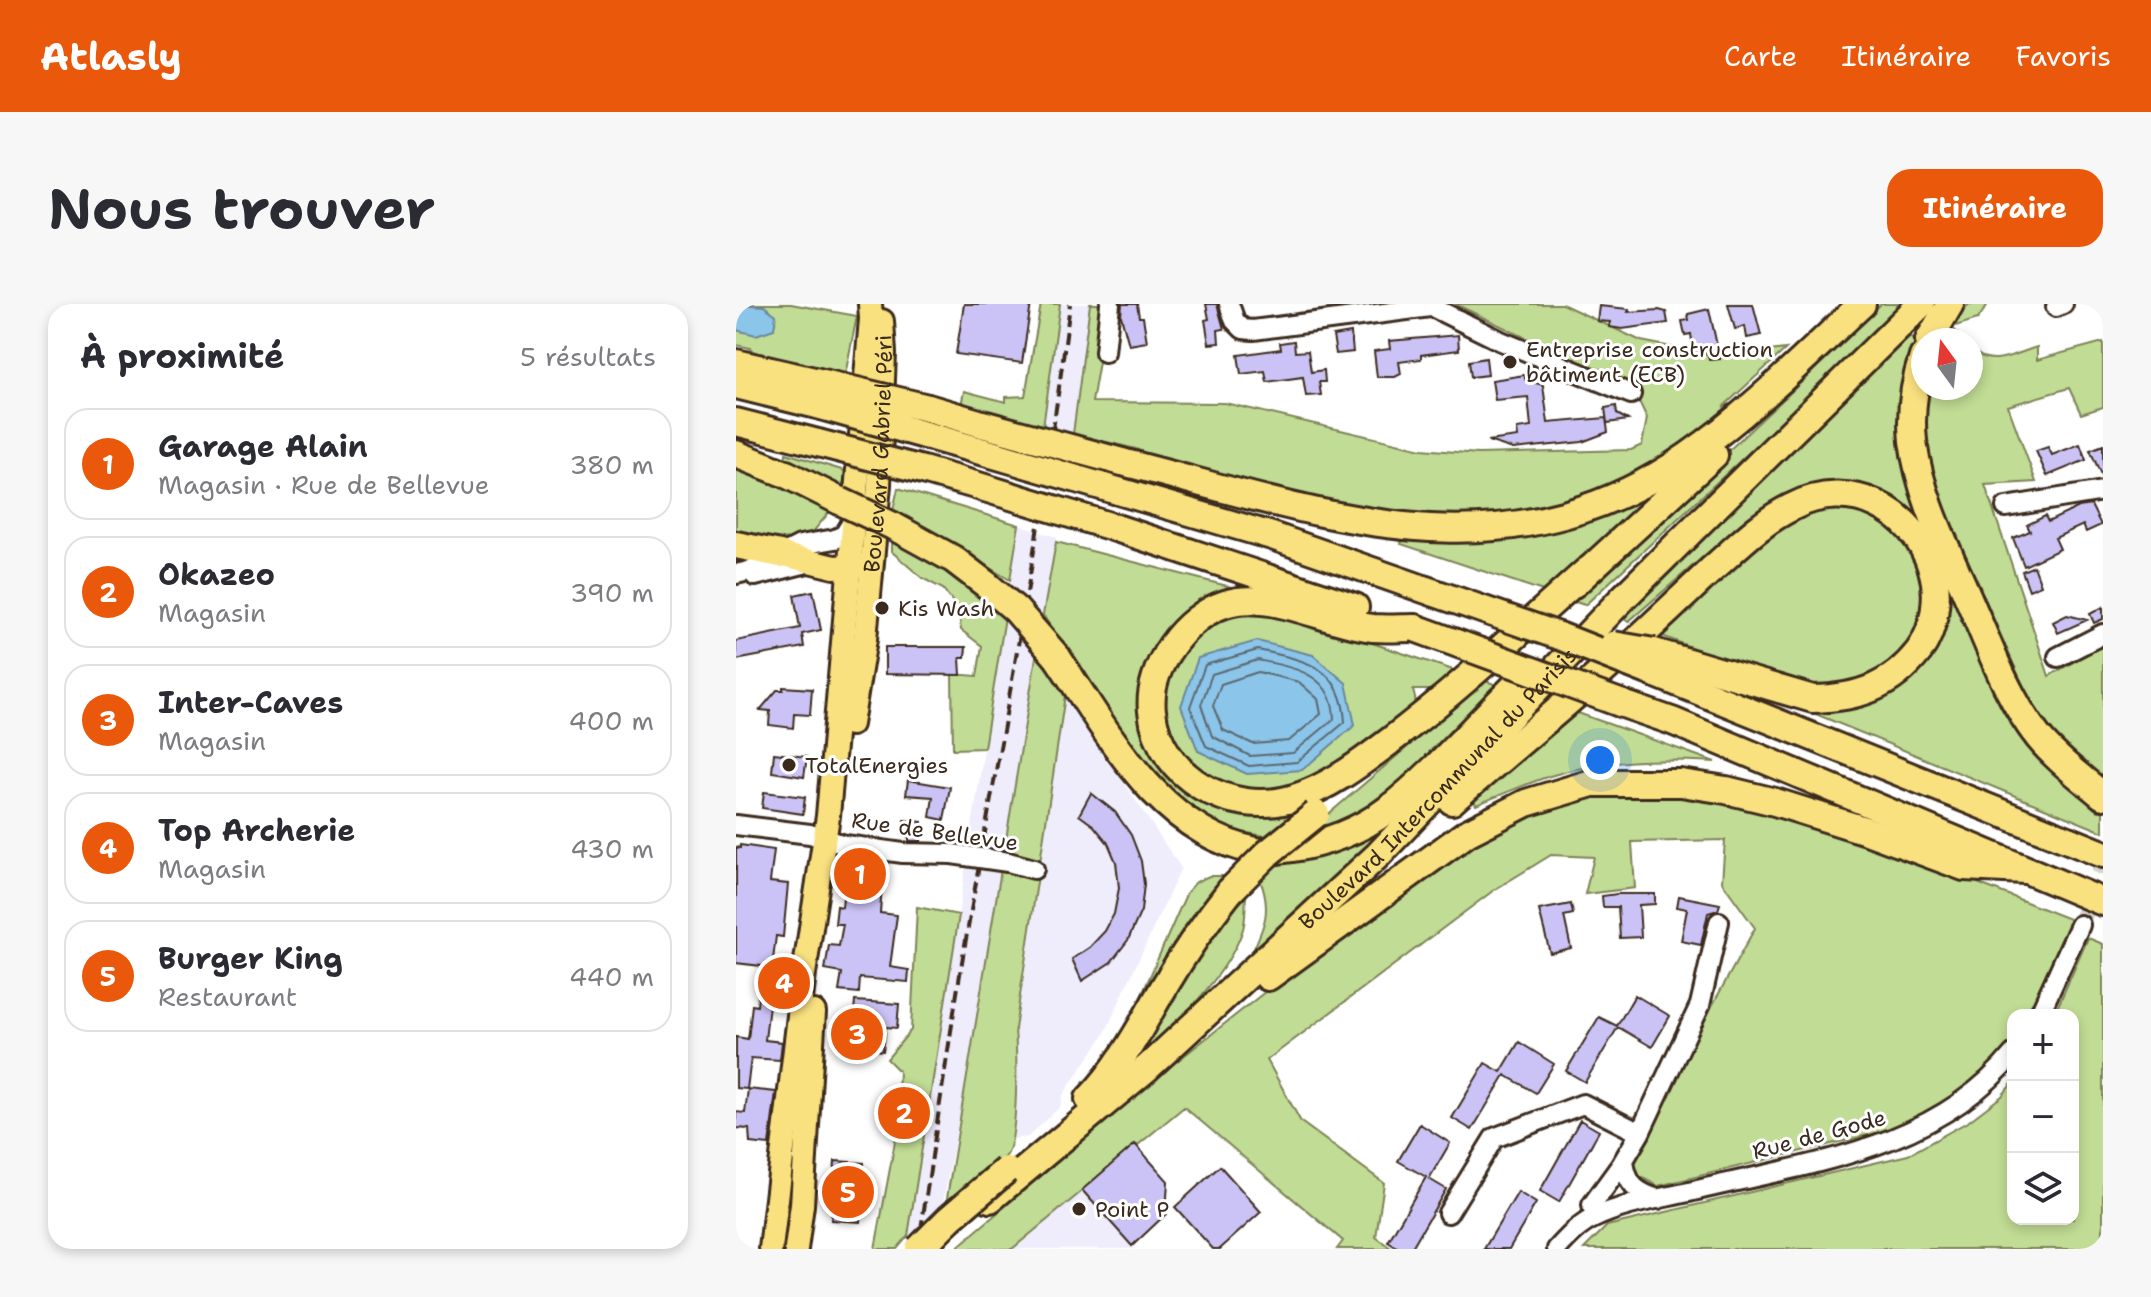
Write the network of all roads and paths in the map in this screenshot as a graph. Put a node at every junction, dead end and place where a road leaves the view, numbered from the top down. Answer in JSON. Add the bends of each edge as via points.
{"nodes":[{"id":1,"x":870,"y":304,"type":"edge"},
{"id":2,"x":884,"y":304,"type":"edge"},
{"id":3,"x":1110,"y":304,"type":"edge"},
{"id":4,"x":1229,"y":304,"type":"edge"},
{"id":5,"x":1862,"y":304,"type":"edge"},
{"id":6,"x":1870,"y":304,"type":"edge"},
{"id":7,"x":1921,"y":304,"type":"edge"},
{"id":8,"x":1950,"y":304,"type":"edge"},
{"id":9,"x":1428,"y":306,"type":"edge"},
{"id":10,"x":1936,"y":328,"type":"edge"},
{"id":11,"x":1105,"y":352,"type":"dead end"},
{"id":12,"x":736,"y":363,"type":"edge"},
{"id":13,"x":1849,"y":375,"type":"junction"},
{"id":14,"x":736,"y":385,"type":"edge"},
{"id":15,"x":822,"y":394,"type":"junction"},
{"id":16,"x":1631,"y":394,"type":"dead end"},
{"id":17,"x":1913,"y":400,"type":"edge"},
{"id":18,"x":736,"y":422,"type":"edge"},
{"id":19,"x":984,"y":438,"type":"junction"},
{"id":20,"x":736,"y":454,"type":"edge"},
{"id":21,"x":2103,"y":491,"type":"edge"},
{"id":22,"x":2006,"y":507,"type":"dead end"},
{"id":23,"x":847,"y":510,"type":"junction"},
{"id":24,"x":736,"y":545,"type":"edge"},
{"id":25,"x":859,"y":553,"type":"junction"},
{"id":26,"x":780,"y":554,"type":"junction"},
{"id":27,"x":807,"y":563,"type":"junction"},
{"id":28,"x":1587,"y":571,"type":"junction"},
{"id":29,"x":736,"y":576,"type":"edge"},
{"id":30,"x":1415,"y":628,"type":"junction"},
{"id":31,"x":2103,"y":634,"type":"edge"},
{"id":32,"x":2058,"y":657,"type":"dead end"},
{"id":33,"x":1655,"y":663,"type":"junction"},
{"id":34,"x":2103,"y":796,"type":"edge"},
{"id":35,"x":736,"y":825,"type":"edge"},
{"id":36,"x":830,"y":839,"type":"junction"},
{"id":37,"x":2103,"y":854,"type":"edge"},
{"id":38,"x":1034,"y":869,"type":"dead end"},
{"id":39,"x":2025,"y":870,"type":"junction"},
{"id":40,"x":2103,"y":902,"type":"edge"},
{"id":41,"x":1719,"y":922,"type":"dead end"},
{"id":42,"x":2080,"y":925,"type":"tunnel mouth"},
{"id":43,"x":1269,"y":956,"type":"junction"},
{"id":44,"x":2042,"y":1009,"type":"edge"},
{"id":45,"x":2007,"y":1060,"type":"edge"},
{"id":46,"x":1147,"y":1068,"type":"junction"},
{"id":47,"x":1640,"y":1133,"type":"junction"},
{"id":48,"x":1624,"y":1161,"type":"junction"},
{"id":49,"x":1009,"y":1175,"type":"junction"},
{"id":50,"x":1658,"y":1199,"type":"junction"},
{"id":51,"x":1448,"y":1213,"type":"dead end"},
{"id":52,"x":1595,"y":1217,"type":"junction"},
{"id":53,"x":771,"y":1249,"type":"edge"},
{"id":54,"x":796,"y":1249,"type":"edge"},
{"id":55,"x":919,"y":1249,"type":"edge"},
{"id":56,"x":933,"y":1249,"type":"edge"},
{"id":57,"x":1557,"y":1249,"type":"edge"}],
"edges":[{"from":1,"to":23,"type":"main road","name":"Boulevard Gabriel Péri"},
{"from":2,"to":25,"type":"main road","name":"Boulevard Gabriel Péri","via":[[879,485]]},
{"from":3,"to":11,"type":"street"},
{"from":4,"to":9,"type":"street","via":[[1235,321],[1253,330]]},
{"from":5,"to":19,"type":"highway","bridge":true,"via":[[1739,417],[1687,457],[1591,507],[1531,523],[1475,530],[1378,525],[1122,462]]},
{"from":6,"to":28,"type":"highway","name":"Boulevard Intercommunal du Parisis"},
{"from":7,"to":13,"type":"highway","name":"Boulevard Intercommunal du Parisis"},
{"from":8,"to":10,"type":"highway"},
{"from":9,"to":16,"type":"street"},
{"from":12,"to":15,"type":"highway"},
{"from":13,"to":23,"type":"highway","bridge":true,"via":[[1385,811],[1343,835],[1311,845],[1258,851],[1205,833],[1166,805],[1016,610],[953,559],[893,526]]},
{"from":13,"to":43,"type":"highway","name":"Boulevard Intercommunal du Parisis","via":[[1623,598],[1378,855]]},
{"from":14,"to":15,"type":"highway"},
{"from":15,"to":19,"type":"highway","bridge":true,"via":[[925,435]]},
{"from":15,"to":19,"type":"highway","bridge":true,"via":[[928,408]]},
{"from":17,"to":34,"type":"highway","via":[[1917,466],[1926,499],[1998,667],[2040,739]]},
{"from":18,"to":30,"type":"highway","bridge":true,"via":[[975,485]]},
{"from":19,"to":33,"type":"highway","bridge":true,"via":[[1118,491],[1272,536],[1559,636]]},
{"from":20,"to":23,"type":"highway","via":[[786,474]]},
{"from":21,"to":22,"type":"street"},
{"from":23,"to":25,"type":"main road","name":"Boulevard Gabriel Péri"},
{"from":24,"to":26,"type":"highway"},
{"from":25,"to":26,"type":"street","via":[[800,545]]},
{"from":25,"to":27,"type":"main road"},
{"from":25,"to":36,"type":"main road","name":"Boulevard Gabriel Péri","via":[[859,678],[846,698]]},
{"from":26,"to":27,"type":"main road"},
{"from":26,"to":29,"type":"street"},
{"from":27,"to":29,"type":"street"},
{"from":28,"to":30,"type":"highway","via":[[1413,724],[1331,781],[1295,798],[1252,805],[1208,791],[1184,774],[1157,734],[1151,709],[1157,675],[1173,642],[1196,617],[1227,603],[1256,600],[1372,628]]},
{"from":28,"to":49,"type":"highway","name":"Boulevard Intercommunal du Parisis","bridge":true,"via":[[1461,695],[1268,853],[1230,891],[1110,1076]]},
{"from":30,"to":39,"type":"highway","bridge":true,"via":[[1672,721]]},
{"from":31,"to":32,"type":"street"},
{"from":33,"to":37,"type":"highway"},
{"from":33,"to":43,"type":"highway","via":[[1813,699],[1863,693],[1906,667],[1923,645],[1936,596],[1926,552],[1893,512],[1870,500],[1818,498],[1758,527],[1612,663]]},
{"from":35,"to":36,"type":"street","name":"Rue de Bellevue"},
{"from":36,"to":38,"type":"street","name":"Rue de Bellevue","bridge":true},
{"from":36,"to":53,"type":"main road","via":[[804,974]]},
{"from":36,"to":54,"type":"main road"},
{"from":39,"to":40,"type":"highway"},
{"from":39,"to":46,"type":"highway","via":[[1964,867],[1867,831],[1726,790],[1681,783],[1592,783],[1526,803],[1467,833]]},
{"from":41,"to":47,"type":"street","via":[[1700,1005]]},
{"from":42,"to":44,"type":"street"},
{"from":43,"to":46,"type":"highway","name":"Boulevard Intercommunal du Parisis"},
{"from":45,"to":50,"type":"street","name":"Rue de Gode","via":[[1960,1103],[1898,1138]]},
{"from":46,"to":49,"type":"highway","name":"Boulevard Intercommunal du Parisis"},
{"from":47,"to":48,"type":"street"},
{"from":47,"to":51,"type":"street","via":[[1583,1104],[1494,1138]]},
{"from":48,"to":50,"type":"street","via":[[1633,1188]]},
{"from":48,"to":52,"type":"street","via":[[1592,1205]]},
{"from":49,"to":55,"type":"highway","name":"Boulevard Intercommunal du Parisis","bridge":true,"via":[[949,1219]]},
{"from":49,"to":56,"type":"highway","name":"Boulevard Intercommunal du Parisis"},
{"from":50,"to":52,"type":"street","name":"Rue de Gode"},
{"from":52,"to":57,"type":"street","name":"Rue de Gode"}]}
